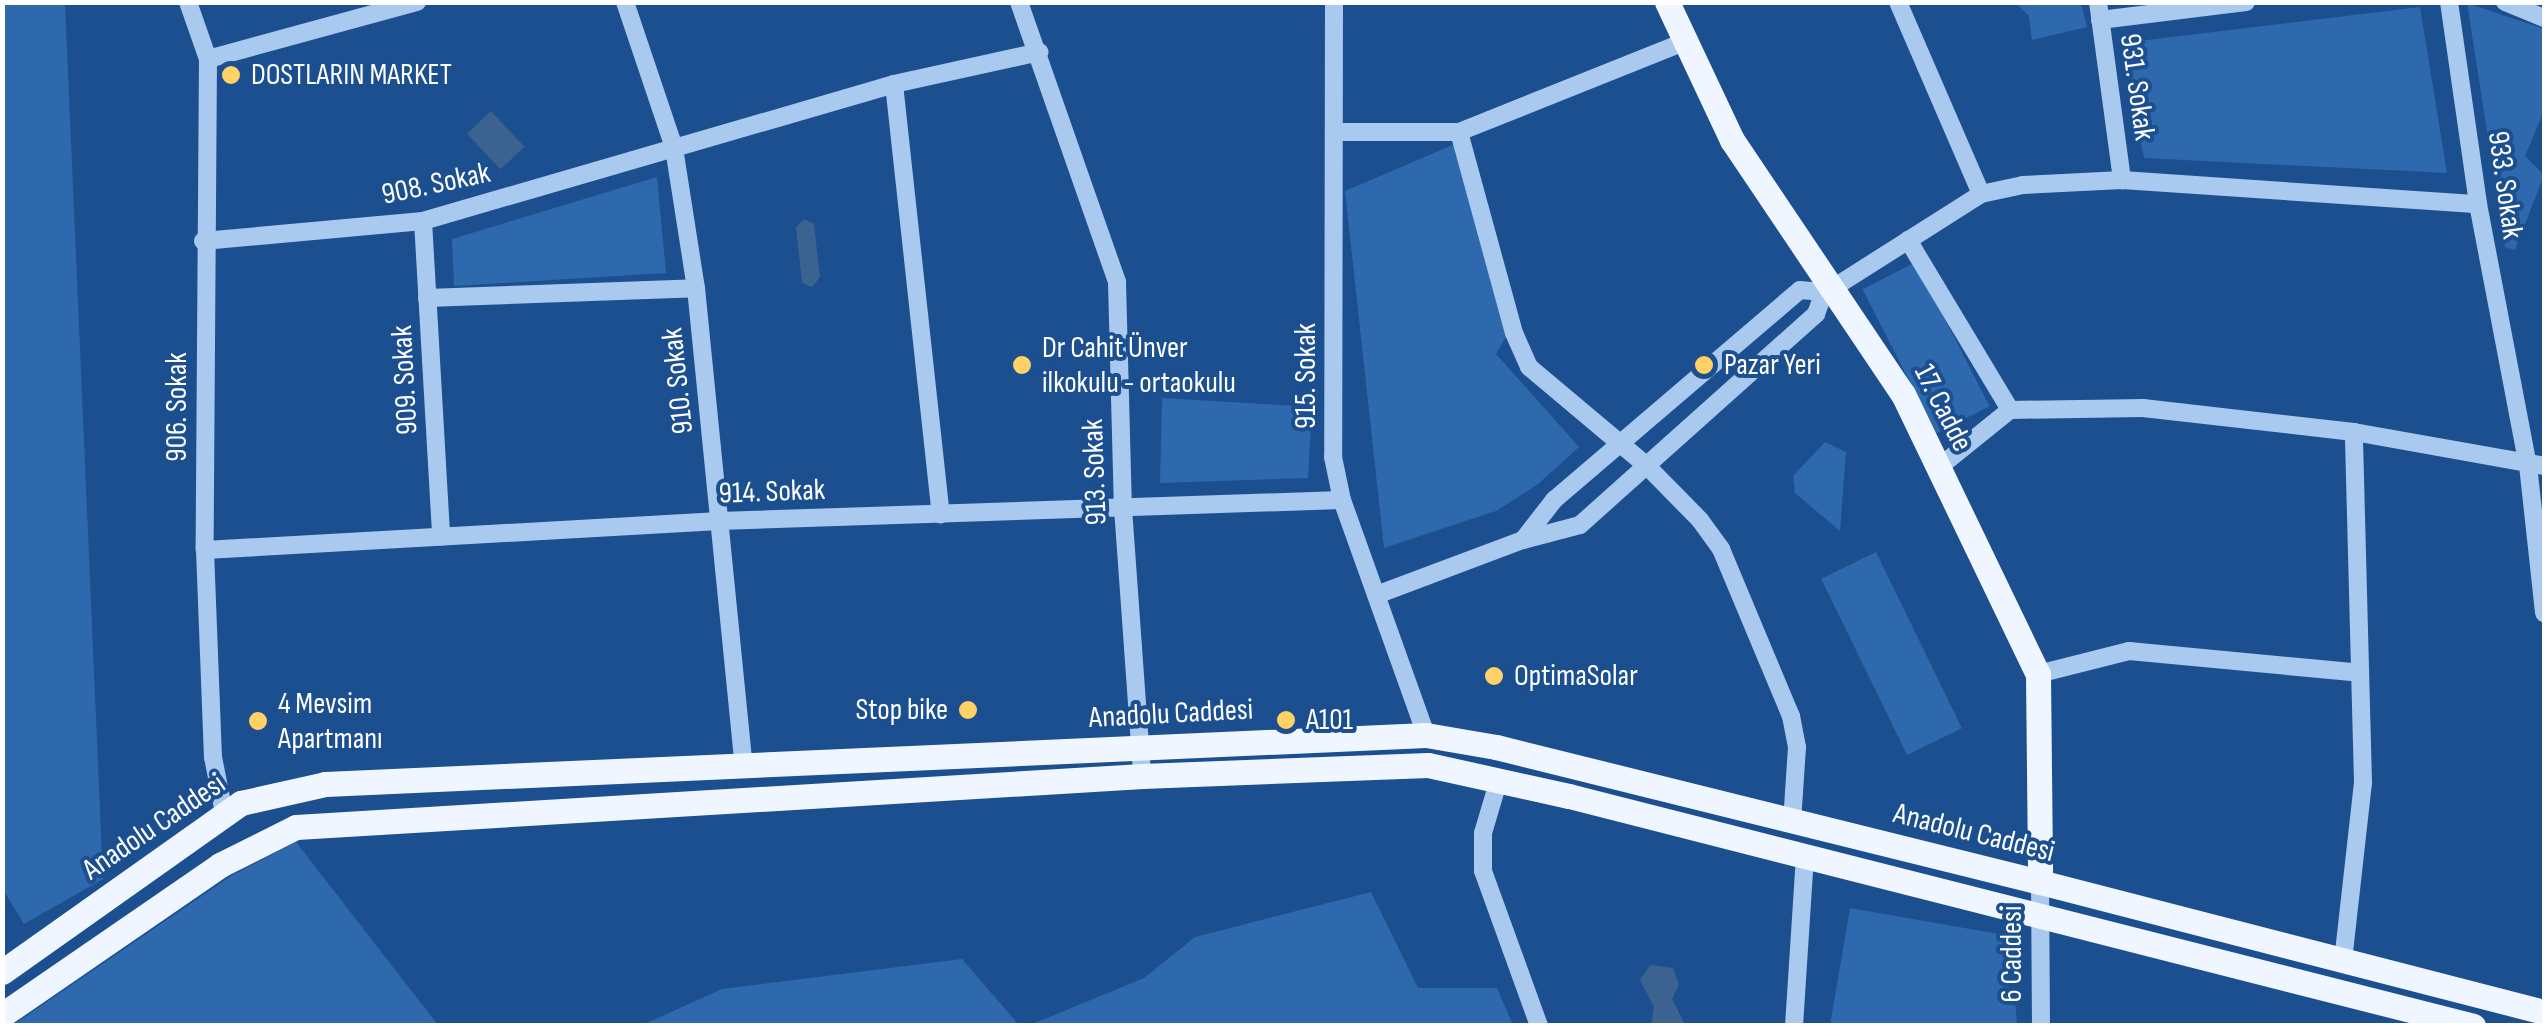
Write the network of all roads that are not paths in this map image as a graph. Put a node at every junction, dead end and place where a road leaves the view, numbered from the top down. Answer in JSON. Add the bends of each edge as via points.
{"nodes":[{"id":1,"x":188,"y":2,"type":"edge"},
{"id":2,"x":625,"y":2,"type":"edge"},
{"id":3,"x":1019,"y":2,"type":"edge"},
{"id":4,"x":1334,"y":2,"type":"edge"},
{"id":5,"x":1667,"y":2,"type":"edge"},
{"id":6,"x":1898,"y":2,"type":"edge"},
{"id":7,"x":2246,"y":2,"type":"edge"},
{"id":8,"x":2449,"y":2,"type":"edge"},
{"id":9,"x":2505,"y":2,"type":"edge"},
{"id":10,"x":416,"y":3,"type":"edge"},
{"id":11,"x":2099,"y":11,"type":"edge"},
{"id":12,"x":2544,"y":18,"type":"edge"},
{"id":13,"x":1684,"y":42,"type":"junction"},
{"id":14,"x":1040,"y":52,"type":"junction"},
{"id":15,"x":208,"y":59,"type":"junction"},
{"id":16,"x":894,"y":84,"type":"junction"},
{"id":17,"x":1335,"y":132,"type":"junction"},
{"id":18,"x":1458,"y":132,"type":"junction"},
{"id":19,"x":674,"y":148,"type":"junction"},
{"id":20,"x":2122,"y":180,"type":"junction"},
{"id":21,"x":1981,"y":194,"type":"junction"},
{"id":22,"x":2478,"y":204,"type":"junction"},
{"id":23,"x":423,"y":221,"type":"junction"},
{"id":24,"x":1908,"y":240,"type":"junction"},
{"id":25,"x":203,"y":241,"type":"junction"},
{"id":26,"x":696,"y":288,"type":"junction"},
{"id":27,"x":1828,"y":290,"type":"junction"},
{"id":28,"x":427,"y":298,"type":"junction"},
{"id":29,"x":2010,"y":410,"type":"junction"},
{"id":30,"x":2354,"y":432,"type":"junction"},
{"id":31,"x":1621,"y":443,"type":"junction"},
{"id":32,"x":1648,"y":466,"type":"junction"},
{"id":33,"x":2536,"y":466,"type":"edge"},
{"id":34,"x":1938,"y":468,"type":"junction"},
{"id":35,"x":1342,"y":500,"type":"junction"},
{"id":36,"x":1123,"y":508,"type":"junction"},
{"id":37,"x":942,"y":514,"type":"junction"},
{"id":38,"x":719,"y":522,"type":"junction"},
{"id":39,"x":441,"y":536,"type":"junction"},
{"id":40,"x":1523,"y":540,"type":"junction"},
{"id":41,"x":205,"y":550,"type":"junction"},
{"id":42,"x":1378,"y":594,"type":"junction"},
{"id":43,"x":2544,"y":613,"type":"edge"},
{"id":44,"x":2360,"y":673,"type":"junction"},
{"id":45,"x":2038,"y":674,"type":"junction"},
{"id":46,"x":1426,"y":734,"type":"junction"},
{"id":47,"x":1139,"y":748,"type":"junction"},
{"id":48,"x":743,"y":763,"type":"junction"},
{"id":49,"x":1142,"y":776,"type":"junction"},
{"id":50,"x":1499,"y":780,"type":"junction"},
{"id":51,"x":224,"y":814,"type":"junction"},
{"id":52,"x":1792,"y":822,"type":"junction"},
{"id":53,"x":1806,"y":856,"type":"junction"},
{"id":54,"x":2040,"y":882,"type":"junction"},
{"id":55,"x":2039,"y":916,"type":"junction"},
{"id":56,"x":2342,"y":961,"type":"junction"},
{"id":57,"x":2,"y":972,"type":"edge"},
{"id":58,"x":2544,"y":1012,"type":"edge"},
{"id":59,"x":2,"y":1015,"type":"edge"},
{"id":60,"x":1539,"y":1026,"type":"edge"},
{"id":61,"x":1794,"y":1026,"type":"edge"},
{"id":62,"x":2041,"y":1026,"type":"edge"},
{"id":63,"x":2473,"y":1026,"type":"edge"}],
"edges":[{"from":1,"to":15,"type":"street","name":"906. Sokak"},
{"from":2,"to":19,"type":"street","name":"910. Sokak"},
{"from":3,"to":14,"type":"street","name":"913. Sokak"},
{"from":4,"to":17,"type":"street","name":"915. Sokak"},
{"from":5,"to":13,"type":"main road","name":"17. Cadde"},
{"from":6,"to":21,"type":"street"},
{"from":7,"to":11,"type":"street"},
{"from":8,"to":22,"type":"street","name":"933. Sokak"},
{"from":9,"to":12,"type":"street"},
{"from":10,"to":15,"type":"street"},
{"from":11,"to":20,"type":"street","name":"931. Sokak"},
{"from":13,"to":18,"type":"street"},
{"from":13,"to":27,"type":"main road","name":"17. Cadde","via":[[1732,140]]},
{"from":14,"to":16,"type":"street","name":"908. Sokak"},
{"from":14,"to":36,"type":"street","name":"913. Sokak","via":[[1117,282]]},
{"from":15,"to":25,"type":"street","name":"906. Sokak"},
{"from":16,"to":19,"type":"street","name":"908. Sokak"},
{"from":16,"to":37,"type":"street"},
{"from":17,"to":18,"type":"street"},
{"from":17,"to":35,"type":"street","name":"915. Sokak","via":[[1333,456]]},
{"from":18,"to":31,"type":"street","via":[[1523,357],[1537,377]]},
{"from":19,"to":23,"type":"street","name":"908. Sokak"},
{"from":19,"to":26,"type":"street","name":"910. Sokak"},
{"from":20,"to":21,"type":"street"},
{"from":20,"to":22,"type":"street"},
{"from":21,"to":24,"type":"street"},
{"from":22,"to":33,"type":"street","name":"933. Sokak"},
{"from":23,"to":25,"type":"street","name":"908. Sokak"},
{"from":23,"to":28,"type":"street","name":"909. Sokak"},
{"from":24,"to":27,"type":"street"},
{"from":24,"to":29,"type":"street"},
{"from":25,"to":41,"type":"street","name":"906. Sokak"},
{"from":26,"to":28,"type":"street"},
{"from":26,"to":38,"type":"street","name":"910. Sokak"},
{"from":27,"to":31,"type":"street","via":[[1800,290]]},
{"from":27,"to":32,"type":"street","via":[[1816,314]]},
{"from":27,"to":34,"type":"main road","name":"17. Cadde","via":[[1903,394]]},
{"from":28,"to":39,"type":"street","name":"909. Sokak"},
{"from":29,"to":30,"type":"street","via":[[2143,408]]},
{"from":29,"to":34,"type":"street"},
{"from":30,"to":33,"type":"street"},
{"from":30,"to":44,"type":"street"},
{"from":31,"to":32,"type":"street"},
{"from":31,"to":40,"type":"street","via":[[1554,500]]},
{"from":32,"to":40,"type":"street","via":[[1580,526]]},
{"from":32,"to":52,"type":"street","via":[[1721,550],[1785,698],[1797,747]]},
{"from":33,"to":43,"type":"street","name":"933. Sokak"},
{"from":34,"to":45,"type":"main road","name":"17. Cadde"},
{"from":35,"to":36,"type":"street","name":"914. Sokak"},
{"from":35,"to":42,"type":"street","name":"915. Sokak"},
{"from":36,"to":37,"type":"street","name":"914. Sokak"},
{"from":36,"to":47,"type":"street","name":"913. Sokak"},
{"from":37,"to":38,"type":"street","name":"914. Sokak"},
{"from":38,"to":39,"type":"street","name":"914. Sokak"},
{"from":38,"to":48,"type":"street","name":"910. Sokak"},
{"from":39,"to":41,"type":"street","name":"914. Sokak"},
{"from":40,"to":42,"type":"street"},
{"from":41,"to":51,"type":"street","name":"906. Sokak","via":[[213,757]]},
{"from":42,"to":46,"type":"street","name":"915. Sokak"},
{"from":44,"to":45,"type":"street","via":[[2129,651]]},
{"from":44,"to":56,"type":"street","via":[[2362,783]]},
{"from":45,"to":54,"type":"main road","name":"17. Cadde"},
{"from":46,"to":47,"type":"main road","name":"Anadolu Caddesi"},
{"from":46,"to":52,"type":"main road","name":"Anadolu Caddesi"},
{"from":47,"to":48,"type":"main road","name":"Anadolu Caddesi"},
{"from":47,"to":49,"type":"street","name":"913. Sokak"},
{"from":48,"to":51,"type":"main road","name":"Anadolu Caddesi","via":[[325,784],[259,798]]},
{"from":49,"to":50,"type":"main road","name":"Anadolu Caddesi","via":[[1428,765]]},
{"from":49,"to":59,"type":"main road","name":"Anadolu Caddesi","via":[[296,827],[220,864]]},
{"from":50,"to":53,"type":"main road","name":"Anadolu Caddesi"},
{"from":50,"to":60,"type":"street","via":[[1483,833],[1483,871]]},
{"from":51,"to":57,"type":"main road","name":"Anadolu Caddesi"},
{"from":52,"to":54,"type":"main road","name":"Anadolu Caddesi"},
{"from":53,"to":55,"type":"main road","name":"Anadolu Caddesi"},
{"from":53,"to":61,"type":"street"},
{"from":54,"to":55,"type":"street","name":"6 Caddesi"},
{"from":54,"to":56,"type":"main road","name":"Anadolu Caddesi"},
{"from":55,"to":62,"type":"street","name":"6 Caddesi"},
{"from":55,"to":63,"type":"main road","name":"Anadolu Caddesi"},
{"from":56,"to":58,"type":"main road","name":"Anadolu Caddesi"}]}
